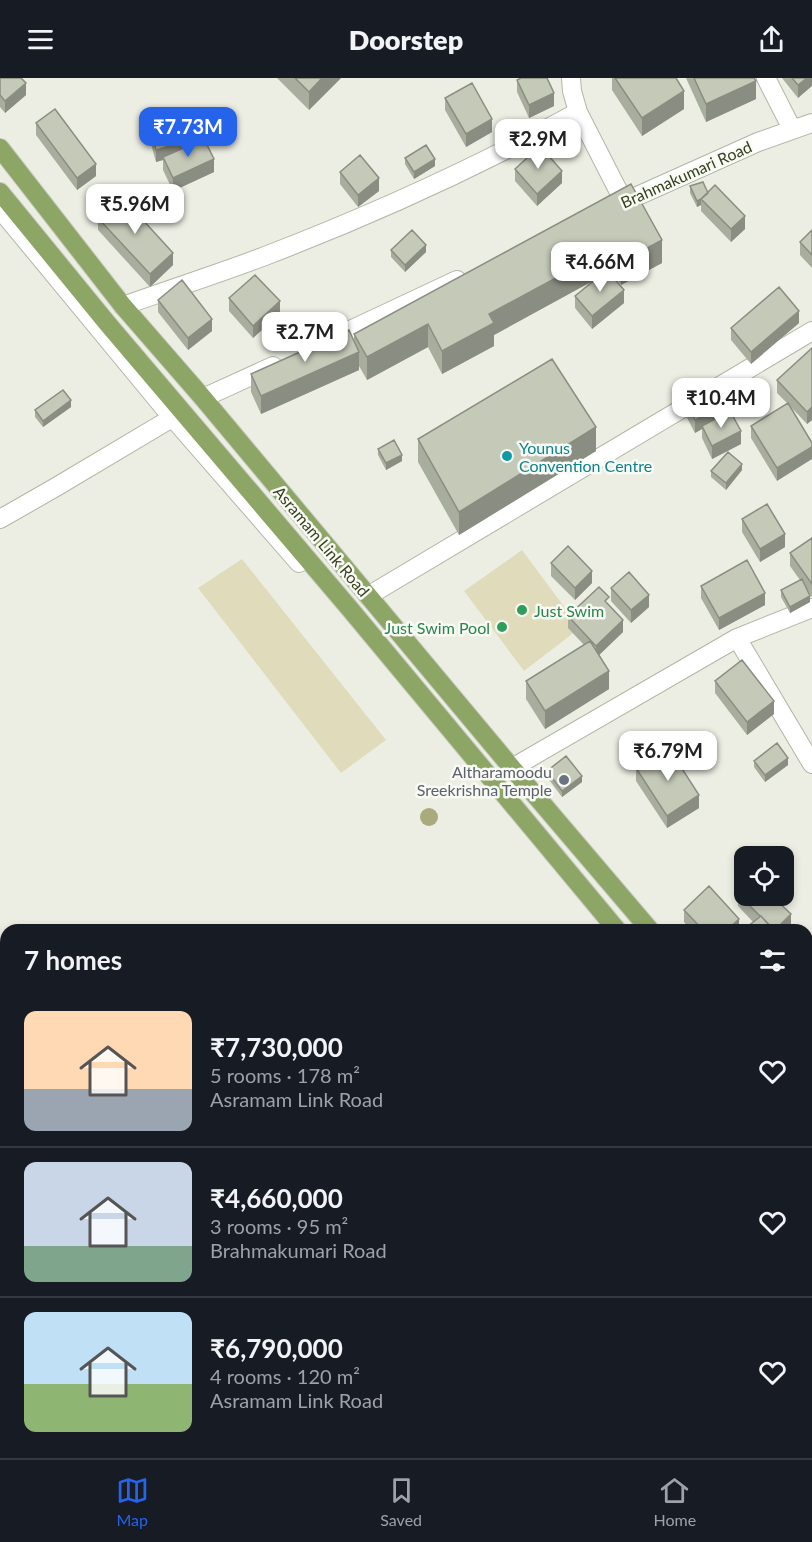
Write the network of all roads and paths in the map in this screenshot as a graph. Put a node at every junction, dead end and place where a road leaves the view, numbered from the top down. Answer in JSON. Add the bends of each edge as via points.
{"nodes":[{"id":1,"x":571,"y":78,"type":"edge"},
{"id":2,"x":766,"y":78,"type":"edge"},
{"id":3,"x":578,"y":112,"type":"junction"},
{"id":4,"x":812,"y":123,"type":"edge"},
{"id":5,"x":792,"y":129,"type":"junction"},
{"id":6,"x":0,"y":148,"type":"edge"},
{"id":7,"x":0,"y":192,"type":"edge"},
{"id":8,"x":624,"y":202,"type":"junction"},
{"id":9,"x":0,"y":209,"type":"edge"},
{"id":10,"x":602,"y":212,"type":"edge"},
{"id":11,"x":473,"y":273,"type":"edge"},
{"id":12,"x":123,"y":306,"type":"junction"},
{"id":13,"x":812,"y":331,"type":"edge"},
{"id":14,"x":311,"y":348,"type":"edge"},
{"id":15,"x":290,"y":358,"type":"edge"},
{"id":16,"x":203,"y":399,"type":"junction"},
{"id":17,"x":182,"y":412,"type":"junction"},
{"id":18,"x":0,"y":519,"type":"edge"},
{"id":19,"x":368,"y":596,"type":"junction"},
{"id":20,"x":812,"y":608,"type":"edge"},
{"id":21,"x":737,"y":638,"type":"junction"},
{"id":22,"x":812,"y":764,"type":"edge"},
{"id":23,"x":512,"y":768,"type":"junction"},
{"id":24,"x":605,"y":924,"type":"edge"},
{"id":25,"x":612,"y":924,"type":"edge"},
{"id":26,"x":645,"y":924,"type":"edge"}],
"edges":[{"from":1,"to":3,"type":"street"},
{"from":2,"to":5,"type":"street"},
{"from":3,"to":8,"type":"street"},
{"from":3,"to":12,"type":"street","via":[[421,192],[265,256]]},
{"from":4,"to":5,"type":"street","name":"Brahmakumari Road"},
{"from":5,"to":8,"type":"street","name":"Brahmakumari Road"},
{"from":6,"to":12,"type":"main road","name":"Asramam Link Road"},
{"from":7,"to":17,"type":"main road","name":"Asramam Link Road"},
{"from":8,"to":10,"type":"street","name":"Brahmakumari Road"},
{"from":9,"to":24,"type":"street","via":[[165,409],[426,709]]},
{"from":11,"to":14,"type":"street"},
{"from":12,"to":16,"type":"main road","name":"Asramam Link Road"},
{"from":13,"to":19,"type":"street"},
{"from":15,"to":16,"type":"street"},
{"from":16,"to":17,"type":"main road"},
{"from":16,"to":19,"type":"main road","name":"Asramam Link Road"},
{"from":17,"to":18,"type":"street"},
{"from":17,"to":25,"type":"main road","name":"Asramam Link Road"},
{"from":19,"to":23,"type":"main road","name":"Asramam Link Road"},
{"from":20,"to":21,"type":"street"},
{"from":21,"to":22,"type":"street"},
{"from":21,"to":23,"type":"street"},
{"from":23,"to":26,"type":"main road","name":"Asramam Link Road"}]}
